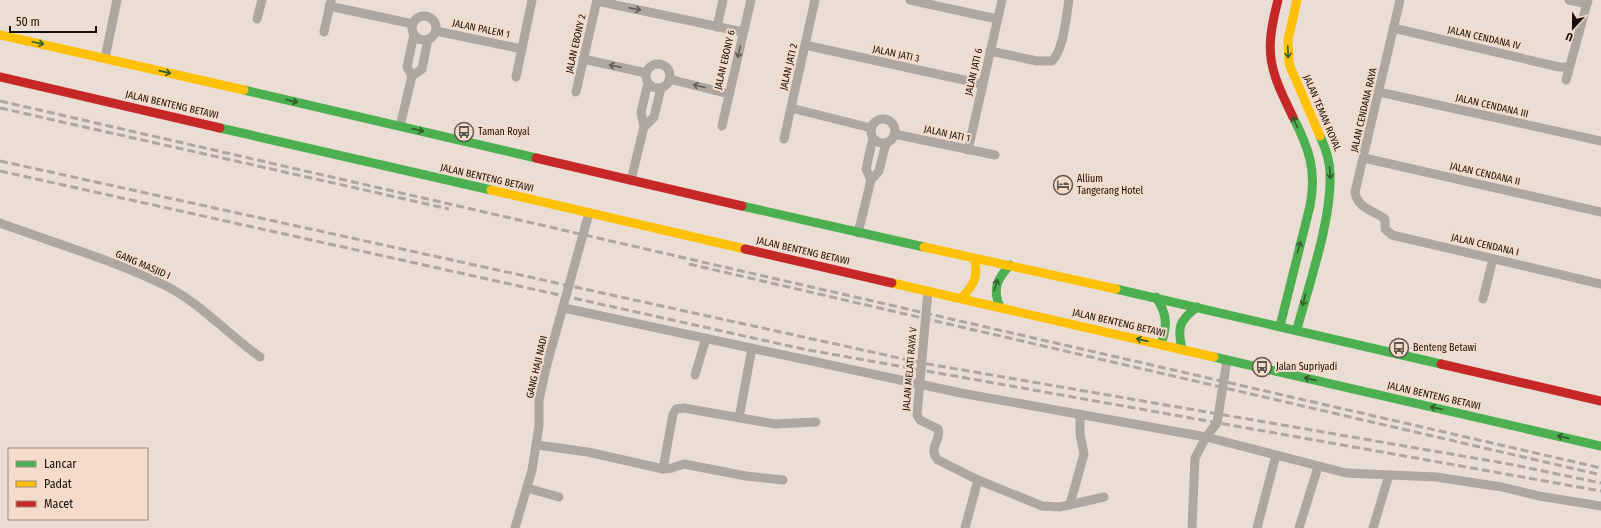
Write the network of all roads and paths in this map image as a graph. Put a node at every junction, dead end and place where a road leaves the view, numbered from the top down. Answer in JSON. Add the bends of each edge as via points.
{"nodes":[{"id":1,"x":117,"y":0,"type":"edge"},
{"id":2,"x":262,"y":0,"type":"edge"},
{"id":3,"x":532,"y":0,"type":"edge"},
{"id":4,"x":723,"y":0,"type":"edge"},
{"id":5,"x":751,"y":0,"type":"edge"},
{"id":6,"x":815,"y":0,"type":"edge"},
{"id":7,"x":910,"y":0,"type":"edge"},
{"id":8,"x":1002,"y":0,"type":"edge"},
{"id":9,"x":1070,"y":0,"type":"edge"},
{"id":10,"x":1278,"y":0,"type":"edge"},
{"id":11,"x":1297,"y":0,"type":"edge"},
{"id":12,"x":1400,"y":0,"type":"edge"},
{"id":13,"x":1569,"y":0,"type":"edge"},
{"id":14,"x":597,"y":1,"type":"edge"},
{"id":15,"x":1587,"y":2,"type":"edge"},
{"id":16,"x":330,"y":3,"type":"edge"},
{"id":17,"x":257,"y":19,"type":"dead end"},
{"id":18,"x":997,"y":19,"type":"junction"},
{"id":19,"x":413,"y":24,"type":"junction"},
{"id":20,"x":717,"y":27,"type":"junction"},
{"id":21,"x":1393,"y":28,"type":"junction"},
{"id":22,"x":436,"y":31,"type":"junction"},
{"id":23,"x":324,"y":32,"type":"dead end"},
{"id":24,"x":743,"y":32,"type":"junction"},
{"id":25,"x":1270,"y":32,"type":"junction"},
{"id":26,"x":414,"y":34,"type":"junction"},
{"id":27,"x":0,"y":35,"type":"edge"},
{"id":28,"x":1288,"y":37,"type":"junction"},
{"id":29,"x":428,"y":39,"type":"junction"},
{"id":30,"x":805,"y":45,"type":"junction"},
{"id":31,"x":522,"y":49,"type":"junction"},
{"id":32,"x":990,"y":51,"type":"junction"},
{"id":33,"x":105,"y":58,"type":"junction"},
{"id":34,"x":583,"y":59,"type":"junction"},
{"id":35,"x":1569,"y":67,"type":"junction"},
{"id":36,"x":646,"y":73,"type":"junction"},
{"id":37,"x":412,"y":76,"type":"junction"},
{"id":38,"x":0,"y":77,"type":"edge"},
{"id":39,"x":516,"y":77,"type":"dead end"},
{"id":40,"x":669,"y":79,"type":"junction"},
{"id":41,"x":1566,"y":80,"type":"dead end"},
{"id":42,"x":648,"y":83,"type":"junction"},
{"id":43,"x":982,"y":84,"type":"junction"},
{"id":44,"x":661,"y":88,"type":"junction"},
{"id":45,"x":576,"y":92,"type":"dead end"},
{"id":46,"x":1379,"y":92,"type":"junction"},
{"id":47,"x":729,"y":94,"type":"junction"},
{"id":48,"x":791,"y":108,"type":"junction"},
{"id":49,"x":400,"y":126,"type":"junction"},
{"id":50,"x":722,"y":126,"type":"dead end"},
{"id":51,"x":644,"y":127,"type":"junction"},
{"id":52,"x":871,"y":128,"type":"junction"},
{"id":53,"x":894,"y":134,"type":"junction"},
{"id":54,"x":873,"y":138,"type":"junction"},
{"id":55,"x":784,"y":139,"type":"dead end"},
{"id":56,"x":1601,"y":141,"type":"edge"},
{"id":57,"x":886,"y":143,"type":"junction"},
{"id":58,"x":968,"y":150,"type":"junction"},
{"id":59,"x":995,"y":155,"type":"dead end"},
{"id":60,"x":1364,"y":158,"type":"junction"},
{"id":61,"x":631,"y":180,"type":"junction"},
{"id":62,"x":871,"y":180,"type":"junction"},
{"id":63,"x":1601,"y":212,"type":"edge"},
{"id":64,"x":589,"y":213,"type":"junction"},
{"id":65,"x":1377,"y":213,"type":"joint"},
{"id":66,"x":0,"y":223,"type":"edge"},
{"id":67,"x":858,"y":233,"type":"junction"},
{"id":68,"x":974,"y":258,"type":"junction"},
{"id":69,"x":1493,"y":259,"type":"junction"},
{"id":70,"x":1010,"y":265,"type":"junction"},
{"id":71,"x":1291,"y":278,"type":"junction"},
{"id":72,"x":1309,"y":282,"type":"junction"},
{"id":73,"x":1601,"y":284,"type":"edge"},
{"id":74,"x":928,"y":291,"type":"junction"},
{"id":75,"x":1156,"y":297,"type":"junction"},
{"id":76,"x":961,"y":298,"type":"junction"},
{"id":77,"x":1482,"y":299,"type":"dead end"},
{"id":78,"x":1000,"y":307,"type":"junction"},
{"id":79,"x":1197,"y":307,"type":"junction"},
{"id":80,"x":564,"y":308,"type":"junction"},
{"id":81,"x":1280,"y":326,"type":"junction"},
{"id":82,"x":1297,"y":329,"type":"junction"},
{"id":83,"x":706,"y":338,"type":"junction"},
{"id":84,"x":1161,"y":344,"type":"junction"},
{"id":85,"x":752,"y":348,"type":"junction"},
{"id":86,"x":1182,"y":349,"type":"junction"},
{"id":87,"x":260,"y":357,"type":"dead end"},
{"id":88,"x":1227,"y":360,"type":"junction"},
{"id":89,"x":695,"y":375,"type":"dead end"},
{"id":90,"x":920,"y":383,"type":"junction"},
{"id":91,"x":1601,"y":401,"type":"edge"},
{"id":92,"x":1080,"y":414,"type":"junction"},
{"id":93,"x":739,"y":418,"type":"junction"},
{"id":94,"x":816,"y":422,"type":"dead end"},
{"id":95,"x":1206,"y":436,"type":"junction"},
{"id":96,"x":537,"y":445,"type":"junction"},
{"id":97,"x":1601,"y":446,"type":"edge"},
{"id":98,"x":1276,"y":455,"type":"junction"},
{"id":99,"x":1318,"y":467,"type":"junction"},
{"id":100,"x":662,"y":469,"type":"junction"},
{"id":101,"x":1389,"y":475,"type":"junction"},
{"id":102,"x":783,"y":480,"type":"dead end"},
{"id":103,"x":978,"y":480,"type":"junction"},
{"id":104,"x":527,"y":488,"type":"junction"},
{"id":105,"x":559,"y":497,"type":"dead end"},
{"id":106,"x":1104,"y":497,"type":"dead end"},
{"id":107,"x":1070,"y":504,"type":"junction"},
{"id":108,"x":1601,"y":506,"type":"edge"},
{"id":109,"x":514,"y":528,"type":"edge"},
{"id":110,"x":965,"y":528,"type":"edge"},
{"id":111,"x":1192,"y":528,"type":"edge"},
{"id":112,"x":1256,"y":528,"type":"edge"},
{"id":113,"x":1299,"y":528,"type":"edge"},
{"id":114,"x":1373,"y":528,"type":"edge"}],
"edges":[{"from":1,"to":33,"type":"street"},
{"from":2,"to":17,"type":"street"},
{"from":3,"to":31,"type":"street"},
{"from":4,"to":20,"type":"street"},
{"from":5,"to":24,"type":"street","name":"JALAN EBONY 6"},
{"from":6,"to":30,"type":"street","name":"JALAN JATI 2"},
{"from":7,"to":18,"type":"street"},
{"from":8,"to":18,"type":"street","name":"JALAN JATI 6"},
{"from":9,"to":32,"type":"street","via":[[1061,44],[1052,61],[1038,61]]},
{"from":10,"to":25,"type":"main road"},
{"from":11,"to":28,"type":"main road","name":"JALAN TEMAN ROYAL"},
{"from":12,"to":21,"type":"street","name":"JALAN CENDANA RAYA"},
{"from":13,"to":15,"type":"street"},
{"from":14,"to":20,"type":"street","one_way":true},
{"from":14,"to":34,"type":"street","name":"JALAN EBONY 2"},
{"from":15,"to":35,"type":"street","via":[[1574,58]]},
{"from":16,"to":19,"type":"street"},
{"from":16,"to":23,"type":"street"},
{"from":18,"to":32,"type":"street","name":"JALAN JATI 6"},
{"from":19,"to":22,"type":"street","via":[[421,16],[427,16],[436,24]]},
{"from":19,"to":26,"type":"street"},
{"from":20,"to":24,"type":"street"},
{"from":21,"to":35,"type":"street","name":"JALAN CENDANA IV","via":[[1559,67]]},
{"from":21,"to":46,"type":"street","name":"JALAN CENDANA RAYA"},
{"from":22,"to":29,"type":"street"},
{"from":22,"to":31,"type":"street","name":"JALAN PALEM 1"},
{"from":24,"to":47,"type":"street","name":"JALAN EBONY 6","one_way":true},
{"from":25,"to":28,"type":"main road"},
{"from":71,"to":25,"type":"main road","one_way":true,"via":[[1313,195],[1313,170],[1307,148],[1272,68]]},
{"from":26,"to":29,"type":"street","via":[[422,40]]},
{"from":26,"to":37,"type":"street","via":[[407,67]]},
{"from":27,"to":33,"type":"main road","one_way":true},
{"from":28,"to":72,"type":"main road","name":"JALAN TEMAN ROYAL","one_way":true,"via":[[1289,64],[1326,149],[1330,172],[1329,205]]},
{"from":29,"to":37,"type":"street","via":[[422,69]]},
{"from":30,"to":43,"type":"street","name":"JALAN JATI 3"},
{"from":30,"to":48,"type":"street","name":"JALAN JATI 2"},
{"from":31,"to":39,"type":"street"},
{"from":32,"to":43,"type":"street","name":"JALAN JATI 6"},
{"from":33,"to":49,"type":"main road","one_way":true},
{"from":36,"to":34,"type":"street","one_way":true},
{"from":34,"to":45,"type":"street","name":"JALAN EBONY 2"},
{"from":35,"to":41,"type":"street"},
{"from":36,"to":40,"type":"street","via":[[654,65],[661,65],[669,73]]},
{"from":36,"to":42,"type":"street"},
{"from":37,"to":49,"type":"street"},
{"from":38,"to":64,"type":"main road","name":"JALAN BENTENG BETAWI"},
{"from":40,"to":44,"type":"street"},
{"from":47,"to":40,"type":"street","one_way":true},
{"from":42,"to":44,"type":"street"},
{"from":42,"to":51,"type":"street","via":[[641,112]]},
{"from":43,"to":58,"type":"street","name":"JALAN JATI 6"},
{"from":44,"to":51,"type":"street","via":[[654,117]]},
{"from":46,"to":56,"type":"street","name":"JALAN CENDANA III"},
{"from":46,"to":60,"type":"street","name":"JALAN CENDANA RAYA"},
{"from":47,"to":50,"type":"street","name":"JALAN EBONY 6"},
{"from":48,"to":52,"type":"street"},
{"from":48,"to":55,"type":"street","name":"JALAN JATI 2"},
{"from":49,"to":61,"type":"main road","one_way":true},
{"from":51,"to":61,"type":"street"},
{"from":52,"to":53,"type":"street","via":[[874,123],[886,120],[894,128]]},
{"from":52,"to":54,"type":"street"},
{"from":53,"to":57,"type":"street"},
{"from":53,"to":58,"type":"street","name":"JALAN JATI 1"},
{"from":54,"to":57,"type":"street"},
{"from":54,"to":62,"type":"street","via":[[866,169]]},
{"from":57,"to":62,"type":"street","via":[[879,171]]},
{"from":58,"to":59,"type":"street","name":"JALAN JATI 1"},
{"from":60,"to":63,"type":"street","name":"JALAN CENDANA II"},
{"from":60,"to":65,"type":"street","name":"JALAN CENDANA RAYA","via":[[1355,192],[1356,200]]},
{"from":61,"to":67,"type":"main road"},
{"from":62,"to":67,"type":"street"},
{"from":64,"to":74,"type":"main road","name":"JALAN BENTENG BETAWI"},
{"from":64,"to":80,"type":"street","name":"GANG HAJI NADI"},
{"from":65,"to":69,"type":"street","name":"JALAN CENDANA I","via":[[1385,219],[1387,233]]},
{"from":66,"to":87,"type":"street","name":"GANG MASJID I","via":[[84,252],[163,284],[187,299]]},
{"from":67,"to":68,"type":"main road"},
{"from":68,"to":70,"type":"main road"},
{"from":68,"to":76,"type":"main road","via":[[978,274],[974,284]]},
{"from":69,"to":73,"type":"street","name":"JALAN CENDANA I"},
{"from":69,"to":77,"type":"street"},
{"from":70,"to":75,"type":"main road"},
{"from":78,"to":70,"type":"main road","one_way":true,"via":[[995,298],[994,288],[997,280]]},
{"from":71,"to":72,"type":"main road"},
{"from":71,"to":81,"type":"main road"},
{"from":72,"to":82,"type":"main road","name":"JALAN TEMAN ROYAL","one_way":true},
{"from":74,"to":76,"type":"main road","name":"JALAN BENTENG BETAWI"},
{"from":74,"to":90,"type":"street","name":"JALAN MELATI RAYA V"},
{"from":75,"to":79,"type":"main road"},
{"from":75,"to":84,"type":"main road","via":[[1168,319],[1168,327]]},
{"from":76,"to":78,"type":"main road","name":"JALAN BENTENG BETAWI"},
{"from":84,"to":78,"type":"main road","name":"JALAN BENTENG BETAWI","one_way":true},
{"from":79,"to":81,"type":"main road"},
{"from":79,"to":86,"type":"main road","via":[[1179,324]]},
{"from":80,"to":83,"type":"street"},
{"from":80,"to":96,"type":"street","name":"GANG HAJI NADI","via":[[539,400]]},
{"from":81,"to":82,"type":"main road"},
{"from":82,"to":91,"type":"main road"},
{"from":83,"to":85,"type":"street"},
{"from":83,"to":89,"type":"street"},
{"from":84,"to":86,"type":"main road","name":"JALAN BENTENG BETAWI"},
{"from":85,"to":90,"type":"street"},
{"from":85,"to":93,"type":"street"},
{"from":86,"to":88,"type":"main road","name":"JALAN BENTENG BETAWI"},
{"from":88,"to":95,"type":"street","via":[[1217,423]]},
{"from":97,"to":88,"type":"main road","name":"JALAN BENTENG BETAWI","one_way":true},
{"from":90,"to":92,"type":"street","via":[[961,393]]},
{"from":90,"to":103,"type":"street","name":"JALAN MELATI RAYA V","via":[[918,418],[936,427],[939,433],[933,449],[934,455],[938,460]]},
{"from":92,"to":95,"type":"street"},
{"from":92,"to":107,"type":"street","via":[[1084,454]]},
{"from":93,"to":94,"type":"street","via":[[779,424]]},
{"from":93,"to":100,"type":"street","via":[[684,408],[676,409]]},
{"from":95,"to":98,"type":"street"},
{"from":95,"to":111,"type":"street","via":[[1193,467]]},
{"from":96,"to":100,"type":"street","via":[[588,452]]},
{"from":96,"to":104,"type":"street","name":"GANG HAJI NADI"},
{"from":98,"to":99,"type":"street"},
{"from":98,"to":112,"type":"street"},
{"from":99,"to":101,"type":"street","via":[[1346,473]]},
{"from":99,"to":113,"type":"street"},
{"from":100,"to":102,"type":"street","via":[[684,464]]},
{"from":101,"to":108,"type":"street","via":[[1473,482]]},
{"from":101,"to":114,"type":"street"},
{"from":103,"to":107,"type":"street","via":[[1042,506],[1060,507]]},
{"from":103,"to":110,"type":"street"},
{"from":104,"to":105,"type":"street"},
{"from":104,"to":109,"type":"street","name":"GANG HAJI NADI"},
{"from":106,"to":107,"type":"street"}]}
